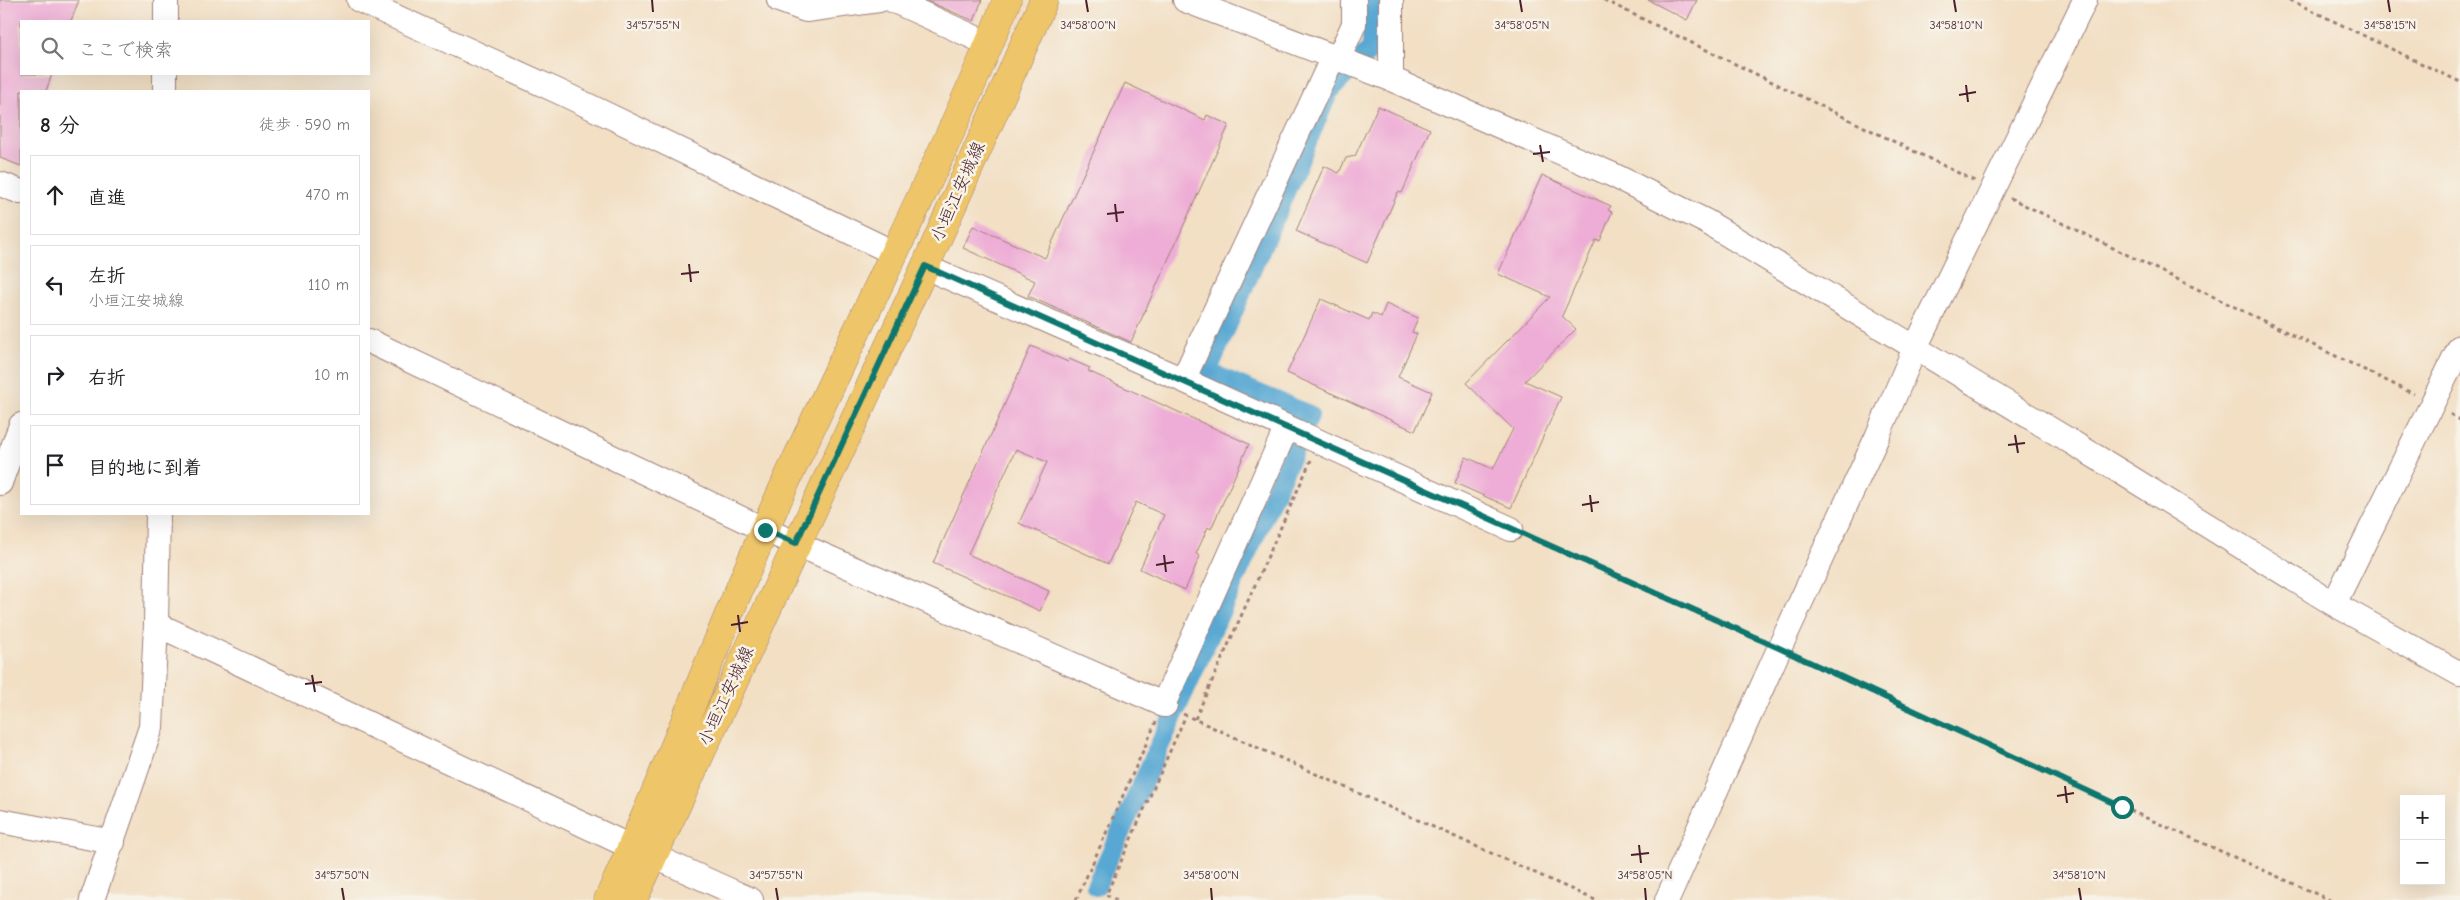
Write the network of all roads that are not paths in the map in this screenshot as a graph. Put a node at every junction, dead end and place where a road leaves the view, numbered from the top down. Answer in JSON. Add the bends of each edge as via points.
{"nodes":[{"id":1,"x":166,"y":0,"type":"edge"},
{"id":2,"x":359,"y":0,"type":"edge"},
{"id":3,"x":779,"y":0,"type":"edge"},
{"id":4,"x":878,"y":0,"type":"edge"},
{"id":5,"x":892,"y":0,"type":"edge"},
{"id":6,"x":1007,"y":0,"type":"edge"},
{"id":7,"x":1044,"y":0,"type":"edge"},
{"id":8,"x":1185,"y":0,"type":"edge"},
{"id":9,"x":1354,"y":0,"type":"edge"},
{"id":10,"x":1390,"y":0,"type":"edge"},
{"id":11,"x":2085,"y":0,"type":"edge"},
{"id":12,"x":166,"y":20,"type":"edge"},
{"id":13,"x":989,"y":44,"type":"junction"},
{"id":14,"x":1337,"y":58,"type":"junction"},
{"id":15,"x":165,"y":75,"type":"edge"},
{"id":16,"x":1390,"y":79,"type":"junction"},
{"id":17,"x":165,"y":90,"type":"edge"},
{"id":18,"x":0,"y":184,"type":"edge"},
{"id":19,"x":20,"y":192,"type":"edge"},
{"id":20,"x":894,"y":253,"type":"junction"},
{"id":21,"x":925,"y":266,"type":"junction"},
{"id":22,"x":370,"y":341,"type":"edge"},
{"id":23,"x":2460,"y":346,"type":"edge"},
{"id":24,"x":1915,"y":348,"type":"junction"},
{"id":25,"x":1183,"y":380,"type":"junction"},
{"id":26,"x":20,"y":428,"type":"edge"},
{"id":27,"x":1286,"y":429,"type":"junction"},
{"id":28,"x":0,"y":483,"type":"edge"},
{"id":29,"x":158,"y":515,"type":"edge"},
{"id":30,"x":1511,"y":529,"type":"road end"},
{"id":31,"x":765,"y":530,"type":"junction"},
{"id":32,"x":796,"y":543,"type":"junction"},
{"id":33,"x":2334,"y":604,"type":"junction"},
{"id":34,"x":156,"y":624,"type":"junction"},
{"id":35,"x":2460,"y":674,"type":"edge"},
{"id":36,"x":0,"y":821,"type":"edge"},
{"id":37,"x":113,"y":842,"type":"junction"},
{"id":38,"x":643,"y":852,"type":"junction"},
{"id":39,"x":92,"y":900,"type":"edge"},
{"id":40,"x":608,"y":900,"type":"edge"},
{"id":41,"x":633,"y":900,"type":"edge"},
{"id":42,"x":751,"y":900,"type":"edge"},
{"id":43,"x":1667,"y":900,"type":"edge"}],
"edges":[{"from":1,"to":12,"type":"street"},
{"from":2,"to":20,"type":"street","via":[[566,95]]},
{"from":3,"to":4,"type":"street","via":[[806,10]]},
{"from":5,"to":13,"type":"street"},
{"from":6,"to":13,"type":"main road","name":"小垣江安城線"},
{"from":7,"to":21,"type":"main road","name":"小垣江安城線"},
{"from":8,"to":14,"type":"street"},
{"from":9,"to":14,"type":"street","via":[[1354,24]]},
{"from":10,"to":16,"type":"street"},
{"from":11,"to":24,"type":"street"},
{"from":13,"to":20,"type":"main road","name":"小垣江安城線"},
{"from":14,"to":16,"type":"street"},
{"from":14,"to":25,"type":"street"},
{"from":15,"to":17,"type":"street"},
{"from":16,"to":24,"type":"street","via":[[1613,175],[1707,222]]},
{"from":18,"to":19,"type":"street"},
{"from":20,"to":31,"type":"main road","name":"小垣江安城線"},
{"from":21,"to":25,"type":"street"},
{"from":21,"to":32,"type":"main road","name":"小垣江安城線"},
{"from":22,"to":31,"type":"street"},
{"from":23,"to":33,"type":"street"},
{"from":24,"to":33,"type":"street"},
{"from":24,"to":43,"type":"street","via":[[1878,437],[1779,648]]},
{"from":25,"to":27,"type":"street"},
{"from":26,"to":28,"type":"street"},
{"from":27,"to":30,"type":"street"},
{"from":27,"to":32,"type":"street","via":[[1175,710]]},
{"from":29,"to":34,"type":"street"},
{"from":31,"to":32,"type":"street"},
{"from":31,"to":38,"type":"main road","name":"小垣江安城線"},
{"from":32,"to":38,"type":"main road","name":"小垣江安城線"},
{"from":33,"to":35,"type":"street"},
{"from":34,"to":37,"type":"street","via":[[151,727]]},
{"from":34,"to":38,"type":"street"},
{"from":36,"to":37,"type":"street"},
{"from":37,"to":39,"type":"street"},
{"from":38,"to":40,"type":"main road","name":"小垣江安城線"},
{"from":38,"to":41,"type":"main road","name":"小垣江安城線"},
{"from":38,"to":42,"type":"street"}]}
